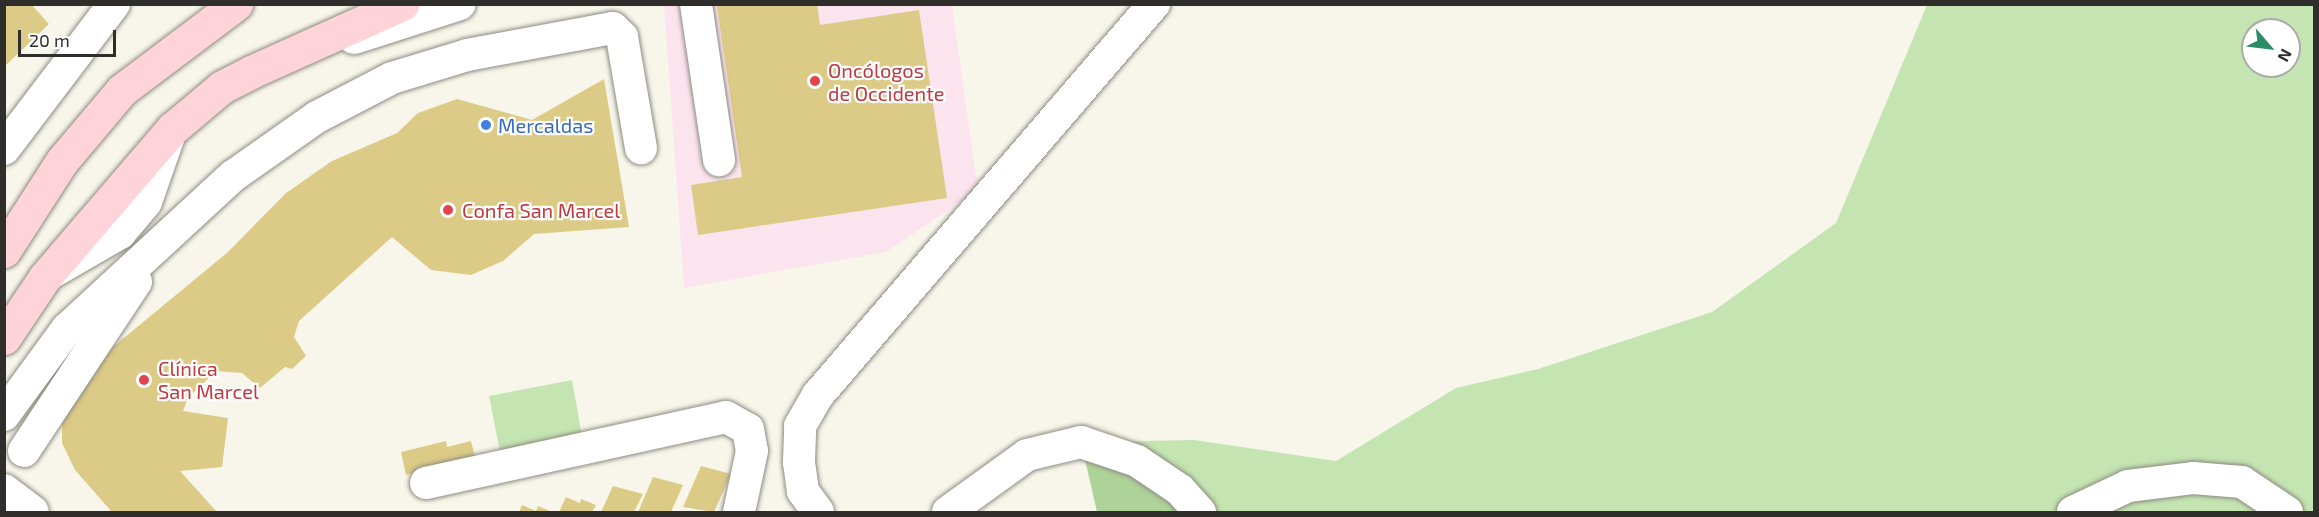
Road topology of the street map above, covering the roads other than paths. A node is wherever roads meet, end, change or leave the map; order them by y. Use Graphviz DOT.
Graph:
graph roads {
  1 [pos="236,4"];
  2 [pos="402,4"];
  3 [pos="696,4"];
  4 [pos="1154,4"];
  5 [pos="109,6"];
  6 [pos="457,6"];
  7 [pos="468,55"];
  8 [pos="278,59"];
  9 [pos="641,148"];
  10 [pos="4,149"];
  11 [pos="719,160"];
  12 [pos="161,244"];
  13 [pos="4,251"];
  14 [pos="4,338"];
  15 [pos="4,415"];
  16 [pos="24,451"];
  17 [pos="426,483"];
  18 [pos="4,490"];
  19 [pos="33,513"];
  20 [pos="739,513"];
  21 [pos="818,513"];
  22 [pos="948,513"];
  23 [pos="1200,513"];
  24 [pos="2073,513"];
  25 [pos="2287,513"];
  1 -- 13 [label="main road"];
  2 -- 8 [label="main road"];
  3 -- 11 [label="street"];
  4 -- 21 [label="street"];
  5 -- 10 [label="street"];
  6 -- 7 [label="street"];
  6 -- 8 [label="street"];
  7 -- 9 [label="street"];
  7 -- 12 [label="street"];
  8 -- 14 [label="main road"];
  12 -- 15 [label="street"];
  12 -- 16 [label="street"];
  17 -- 20 [label="street"];
  18 -- 19 [label="street"];
  22 -- 23 [label="street"];
  24 -- 25 [label="street"];
}
